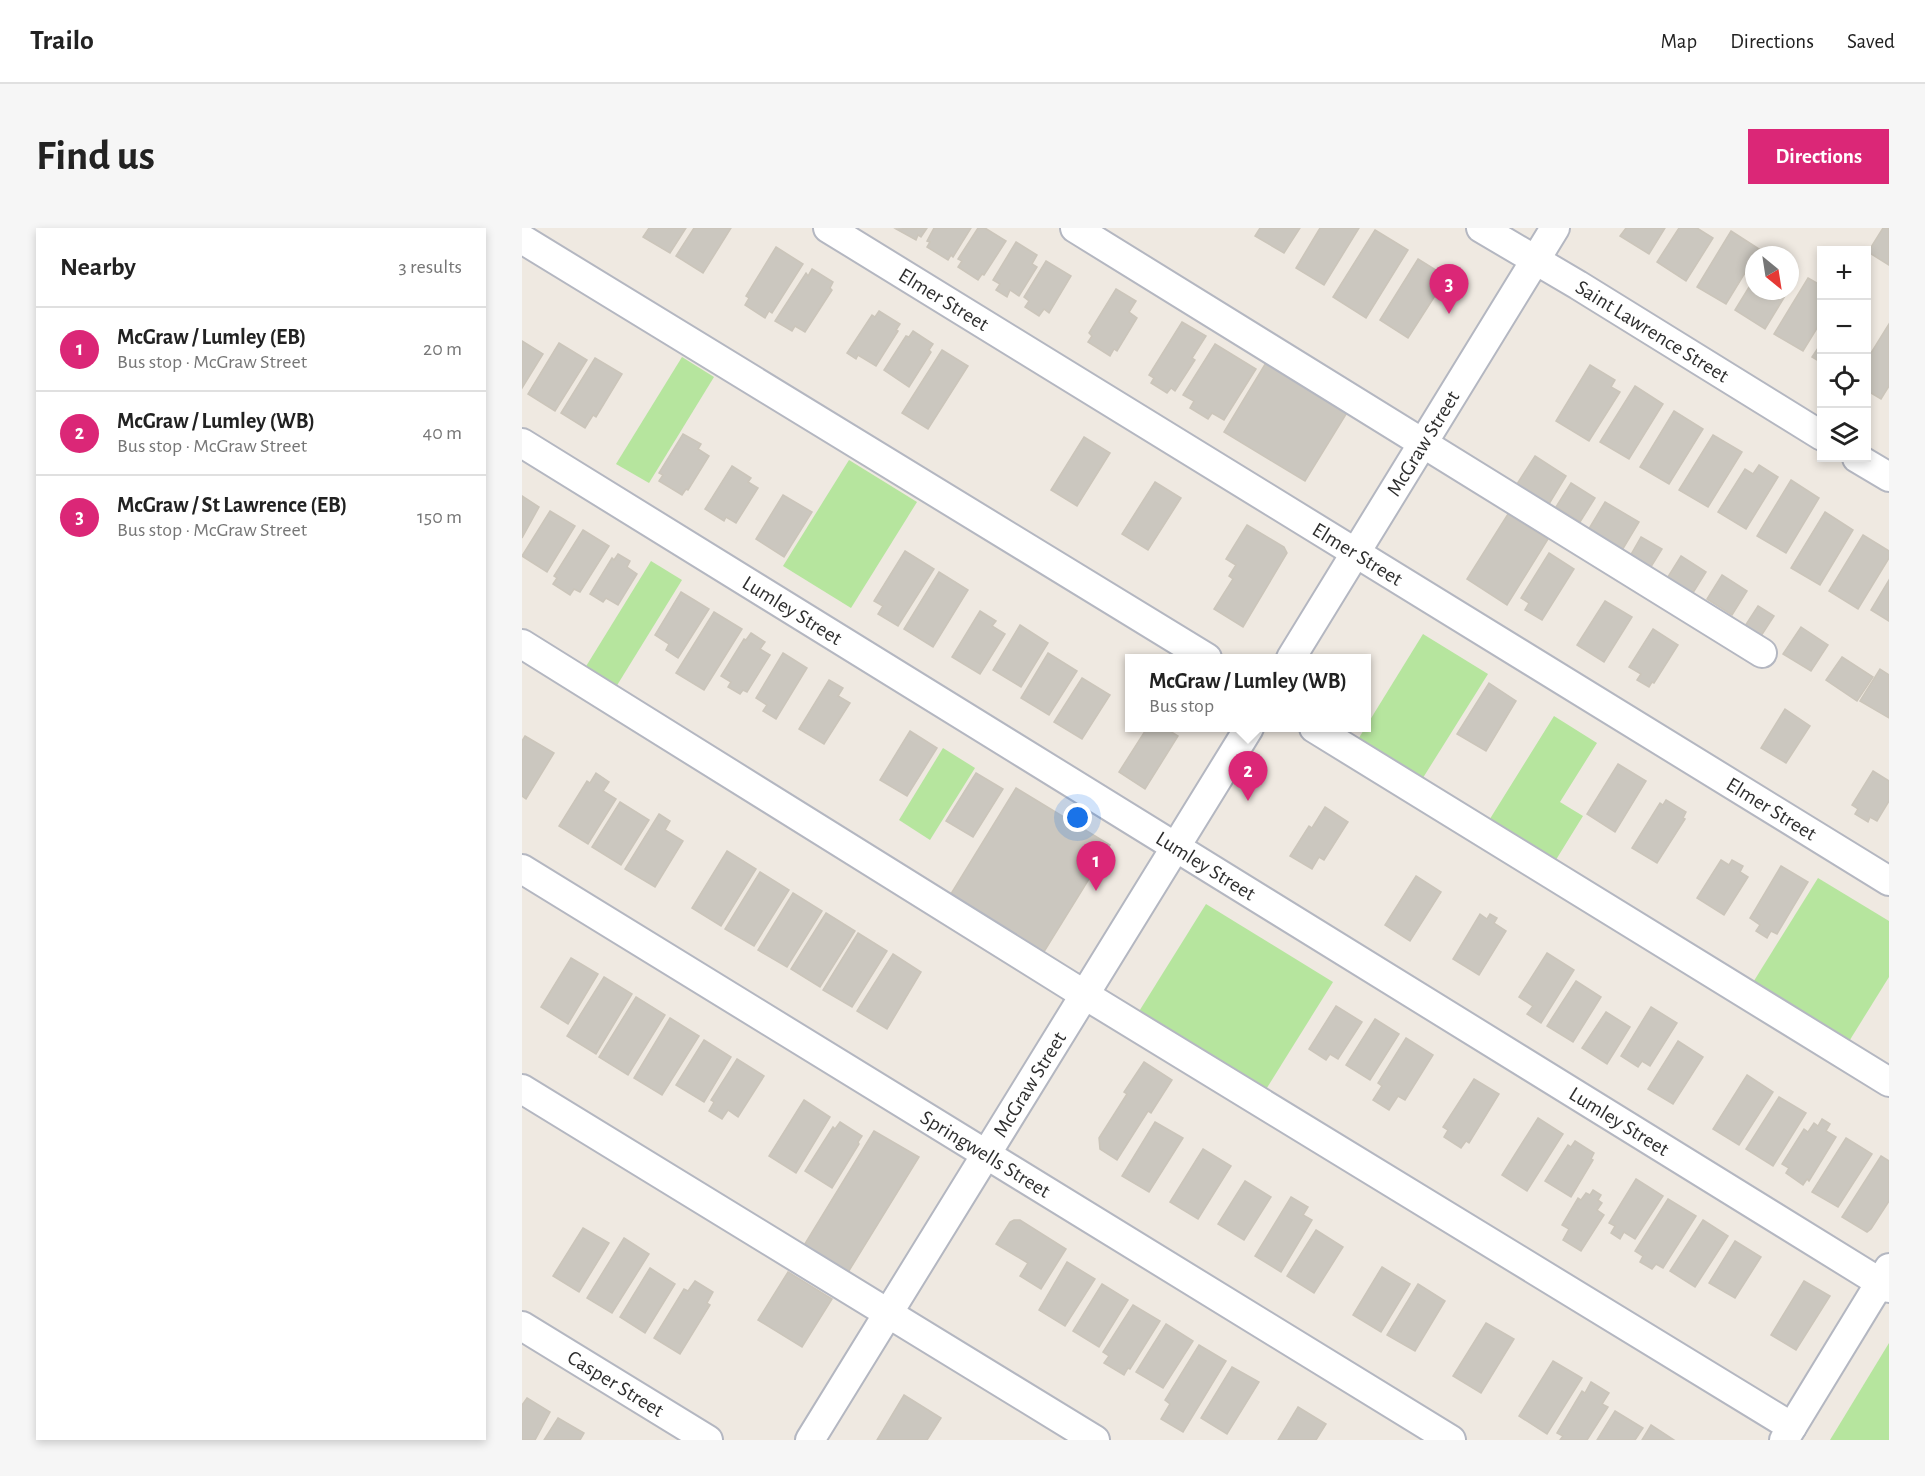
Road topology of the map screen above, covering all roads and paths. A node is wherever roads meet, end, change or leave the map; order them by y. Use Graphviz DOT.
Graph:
graph roads {
  1 [pos="828,228"];
  2 [pos="1075,228"];
  3 [pos="1481,228"];
  4 [pos="1556,228"];
  5 [pos="522,239"];
  6 [pos="1536,260"];
  7 [pos="1817,434"];
  8 [pos="522,443"];
  9 [pos="1423,444"];
  10 [pos="1864,462"];
  11 [pos="1889,477"];
  12 [pos="1356,552"];
  13 [pos="522,644"];
  14 [pos="1762,653"];
  15 [pos="1200,654"];
  16 [pos="1293,654"];
  17 [pos="1247,732"];
  18 [pos="1320,732"];
  19 [pos="1175,847"];
  20 [pos="522,869"];
  21 [pos="1889,881"];
  22 [pos="1085,995"];
  23 [pos="1889,1082"];
  24 [pos="522,1089"];
  25 [pos="986,1155"];
  26 [pos="1886,1280"];
  27 [pos="889,1313"];
  28 [pos="522,1326"];
  29 [pos="1788,1433"];
  30 [pos="708,1440"];
  31 [pos="810,1440"];
  32 [pos="1095,1440"];
  33 [pos="1451,1440"];
  1 -- 12 [label="street, Elmer Street"];
  2 -- 9 [label="street"];
  3 -- 6 [label="street, Saint Lawrence Street"];
  4 -- 6 [label="street, McGraw Street"];
  5 -- 15 [label="street"];
  6 -- 7 [label="street, Saint Lawrence Street"];
  6 -- 9 [label="street, McGraw Street"];
  8 -- 19 [label="street, Lumley Street"];
  9 -- 12 [label="street, McGraw Street"];
  9 -- 14 [label="street"];
  10 -- 11 [label="street"];
  12 -- 16 [label="street, McGraw Street"];
  12 -- 21 [label="street, Elmer Street"];
  13 -- 22 [label="street"];
  17 -- 19 [label="street, McGraw Street"];
  18 -- 23 [label="street"];
  19 -- 22 [label="street, McGraw Street"];
  19 -- 26 [label="street, Lumley Street"];
  20 -- 25 [label="street, Springwells Street"];
  22 -- 25 [label="street, McGraw Street"];
  22 -- 29 [label="street"];
  24 -- 27 [label="street"];
  25 -- 27 [label="street, McGraw Street"];
  25 -- 33 [label="street, Springwells Street"];
  26 -- 29 [label="street"];
  27 -- 31 [label="street, McGraw Street"];
  27 -- 32 [label="street"];
  28 -- 30 [label="street, Casper Street"];
}
